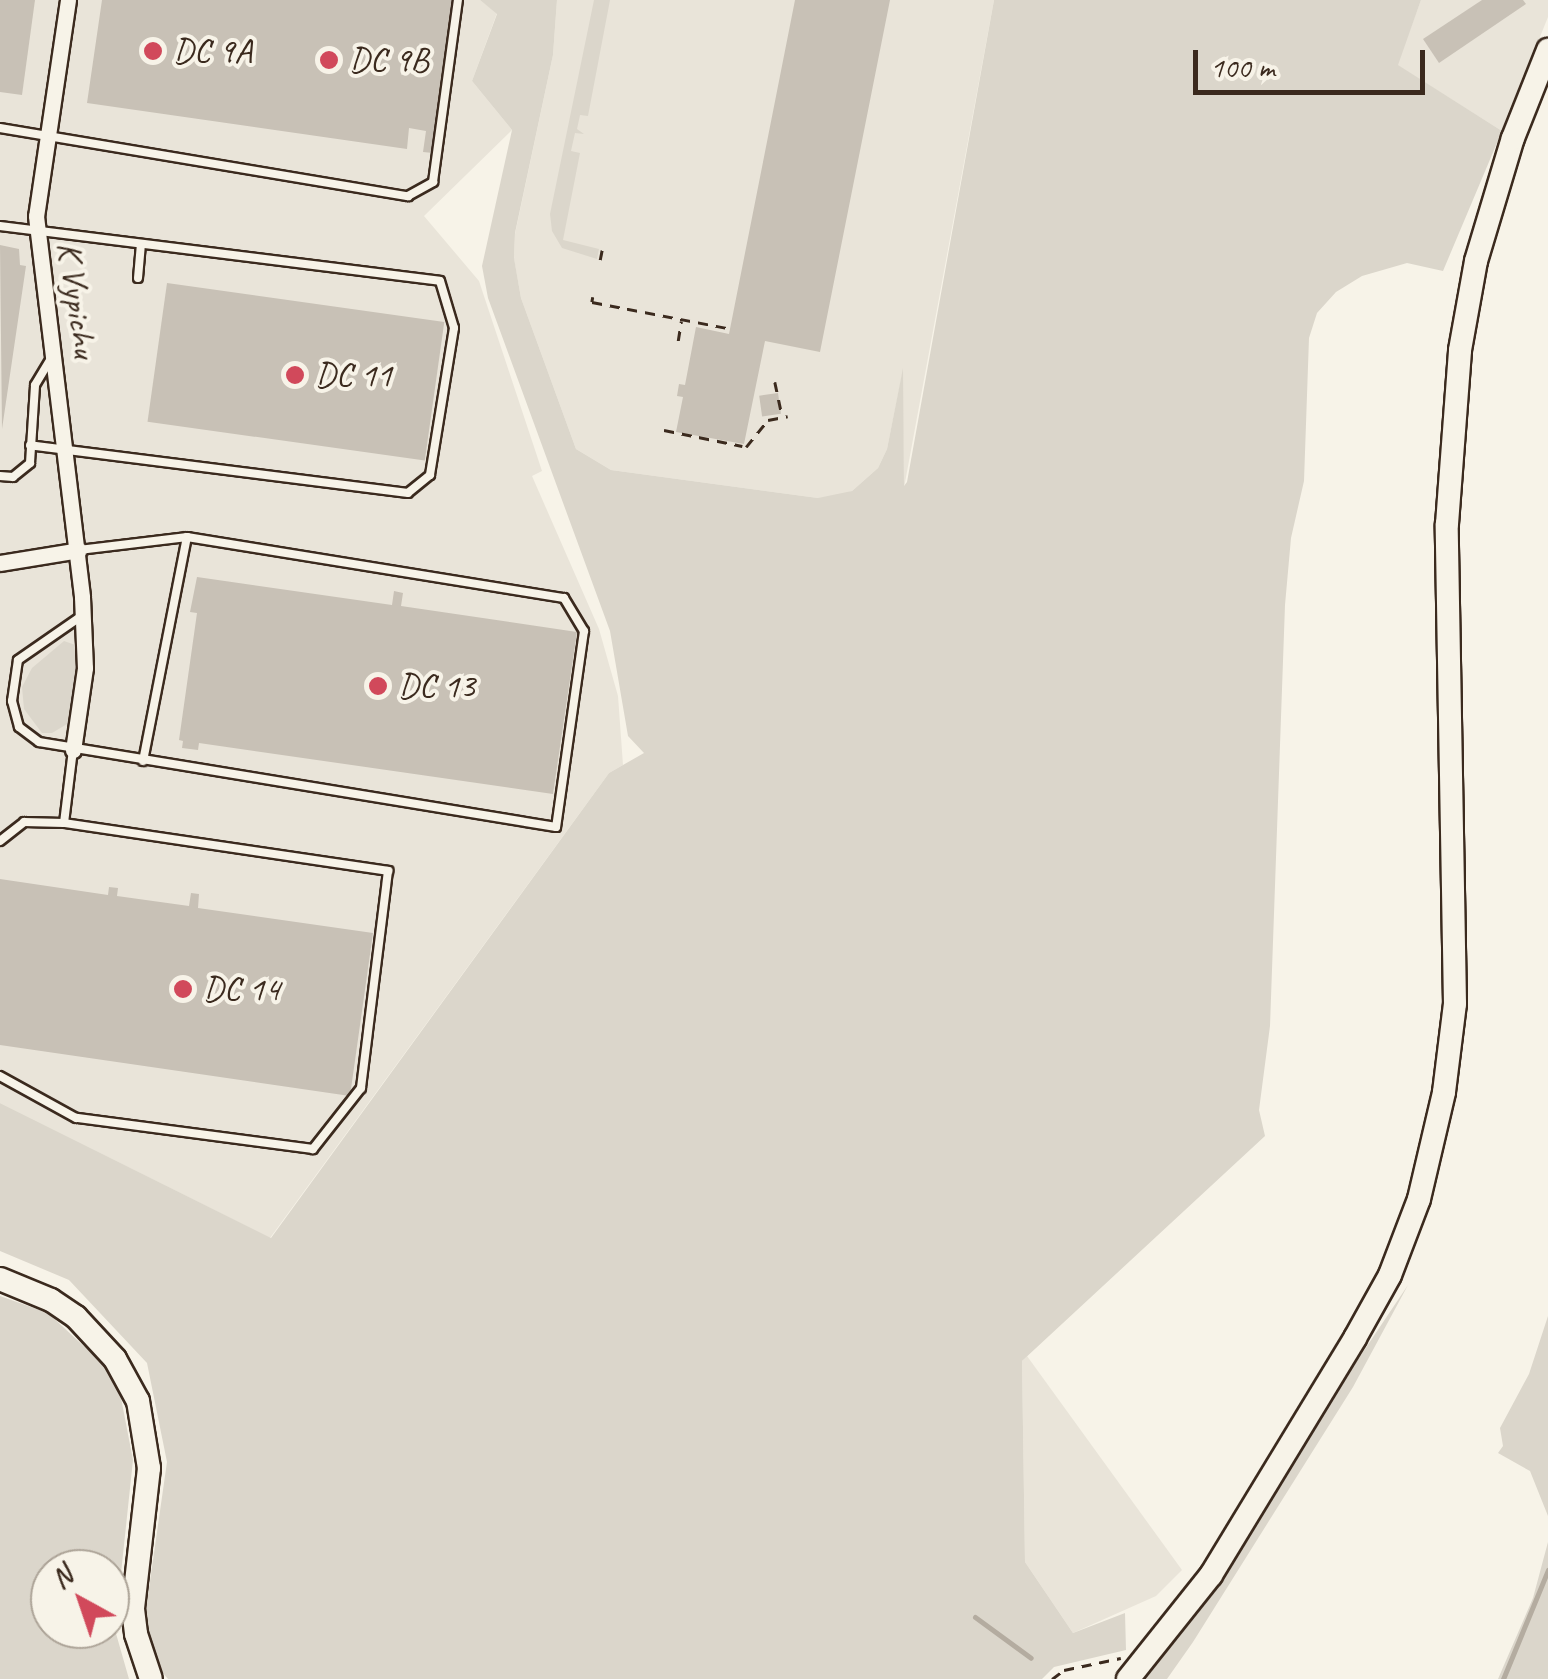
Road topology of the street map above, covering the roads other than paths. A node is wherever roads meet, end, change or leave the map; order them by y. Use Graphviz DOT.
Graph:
graph roads {
  1 [pos="68,0"];
  2 [pos="458,0"];
  3 [pos="1548,50"];
  4 [pos="0,128"];
  5 [pos="46,135"];
  6 [pos="0,226"];
  7 [pos="36,231"];
  8 [pos="142,244"];
  9 [pos="138,278"];
  10 [pos="54,353"];
  11 [pos="30,445"];
  12 [pos="66,447"];
  13 [pos="0,476"];
  14 [pos="187,536"];
  15 [pos="79,550"];
  16 [pos="0,563"];
  17 [pos="83,615"];
  18 [pos="73,750"];
  19 [pos="143,761"];
  20 [pos="64,823"];
  21 [pos="0,841"];
  22 [pos="0,1076"];
  23 [pos="0,1279"];
  24 [pos="151,1679"];
  25 [pos="1128,1679"];
  1 -- 5 [label="street, K Vypichu"];
  2 -- 5 [label="lane"];
  3 -- 25 [label="street"];
  4 -- 5 [label="lane"];
  5 -- 7 [label="street, K Vypichu"];
  6 -- 7 [label="lane"];
  7 -- 8 [label="lane"];
  7 -- 10 [label="street, K Vypichu"];
  8 -- 9 [label="lane"];
  8 -- 12 [label="lane"];
  10 -- 11 [label="lane"];
  10 -- 12 [label="street, K Vypichu"];
  11 -- 12 [label="lane"];
  11 -- 13 [label="lane"];
  12 -- 15 [label="street, K Vypichu"];
  14 -- 15 [label="lane"];
  14 -- 19 [label="lane"];
  14 -- 19 [label="lane"];
  15 -- 16 [label="street"];
  15 -- 17 [label="street, K Vypichu"];
  17 -- 18 [label="street, K Vypichu"];
  17 -- 18 [label="lane"];
  18 -- 19 [label="lane"];
  18 -- 20 [label="lane"];
  20 -- 21 [label="lane"];
  20 -- 22 [label="lane"];
  23 -- 24 [label="street"];
}
